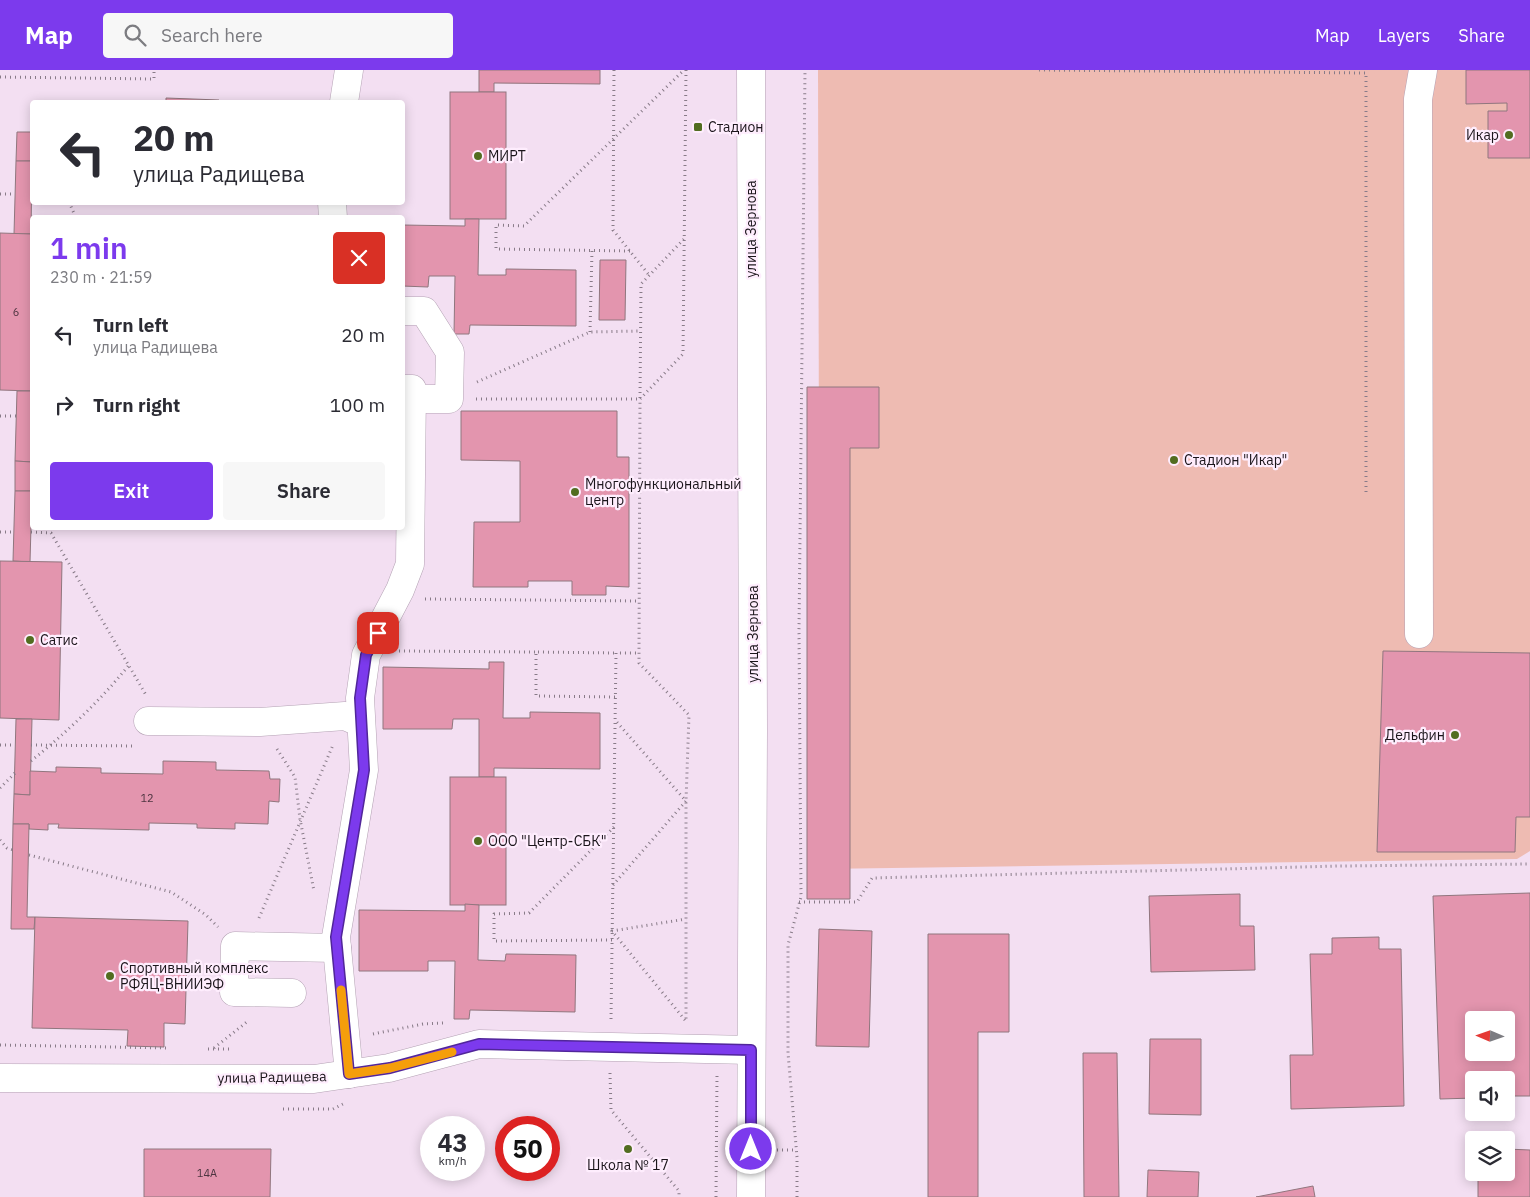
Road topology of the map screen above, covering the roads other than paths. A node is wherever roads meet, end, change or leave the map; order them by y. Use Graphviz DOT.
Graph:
graph roads {
  1 [pos="349,70"];
  2 [pos="751,70"];
  3 [pos="1423,70"];
  4 [pos="344,100"];
  5 [pos="405,310"];
  6 [pos="407,394"];
  7 [pos="1419,634"];
  8 [pos="353,719"];
  9 [pos="148,721"];
  10 [pos="337,948"];
  11 [pos="292,993"];
  12 [pos="751,1050"];
  13 [pos="349,1074"];
  14 [pos="0,1078"];
  15 [pos="750,1197"];
  1 -- 4 [label="main road"];
  2 -- 12 [label="main road, улица Зернова"];
  3 -- 7 [label="main road"];
  5 -- 6 [label="main road"];
  6 -- 8 [label="main road"];
  8 -- 9 [label="main road"];
  8 -- 10 [label="main road"];
  10 -- 11 [label="main road"];
  10 -- 13 [label="main road"];
  12 -- 13 [label="main road, улица Радищева"];
  12 -- 15 [label="main road, улица Зернова"];
  13 -- 14 [label="main road, улица Радищева"];
}
